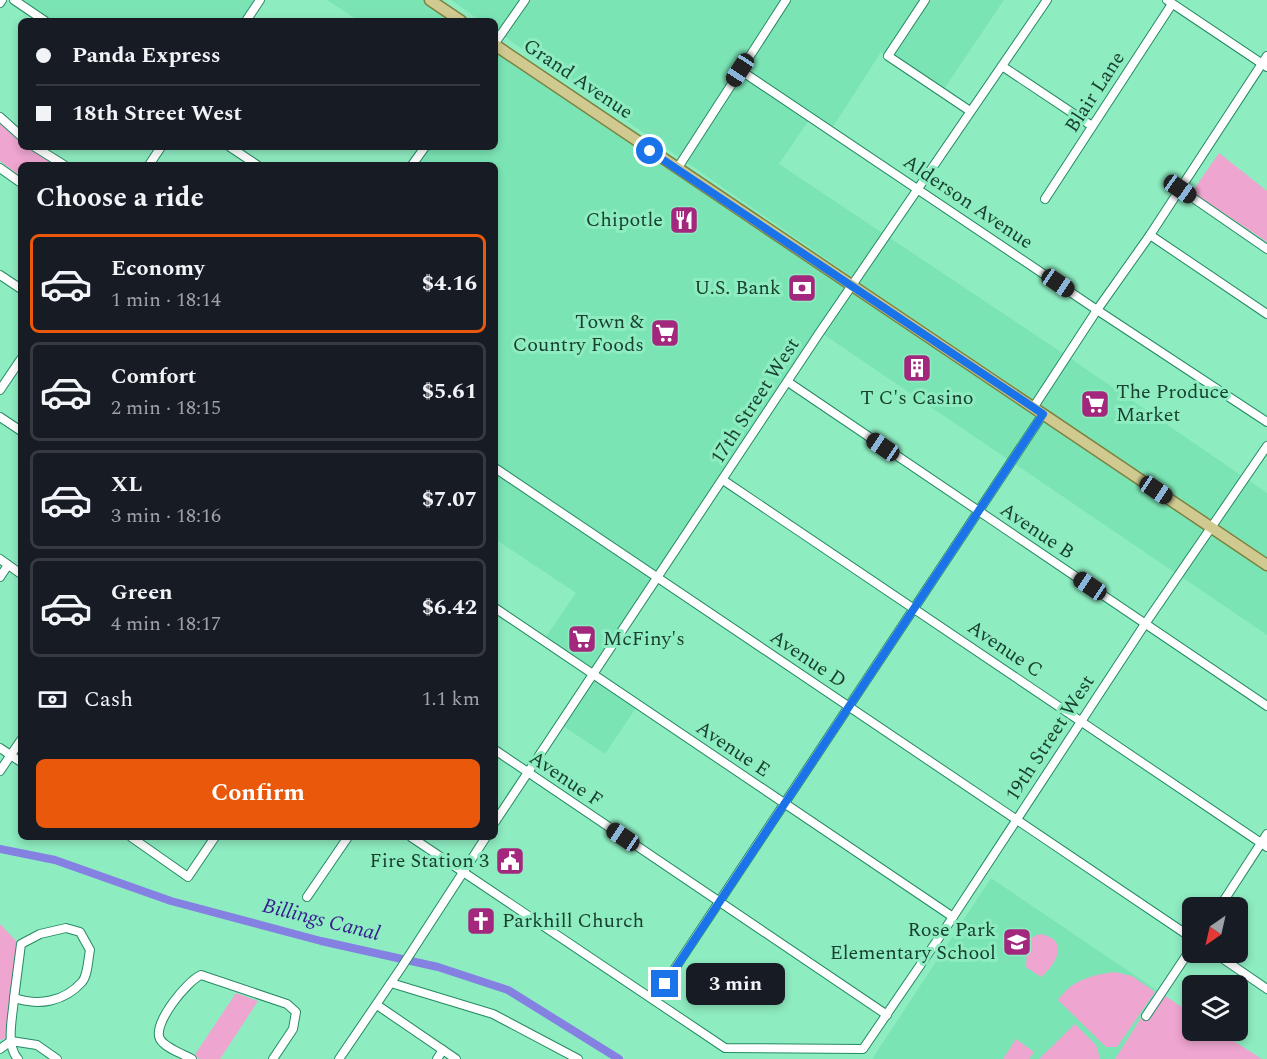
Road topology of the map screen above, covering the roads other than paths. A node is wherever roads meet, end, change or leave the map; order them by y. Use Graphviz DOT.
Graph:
graph roads {
  1 [pos="14,0"];
  2 [pos="260,0"];
  3 [pos="430,0"];
  4 [pos="525,0"];
  5 [pos="786,0"];
  6 [pos="925,0"];
  7 [pos="1047,0"];
  8 [pos="1169,2"];
  9 [pos="41,18"];
  10 [pos="249,18"];
  11 [pos="457,18"];
  12 [pos="498,40"];
  13 [pos="498,46"];
  14 [pos="1265,62"];
  15 [pos="1002,66"];
  16 [pos="740,70"];
  17 [pos="970,111"];
  18 [pos="0,117"];
  19 [pos="1092,126"];
  20 [pos="18,133"];
  21 [pos="40,150"];
  22 [pos="234,150"];
  23 [pos="59,162"];
  24 [pos="252,162"];
  25 [pos="0,168"];
  26 [pos="677,169"];
  27 [pos="18,181"];
  28 [pos="920,189"];
  29 [pos="1180,189"];
  30 [pos="1045,199"];
  31 [pos="1150,235"];
  32 [pos="1267,249"];
  33 [pos="0,275"];
  34 [pos="853,286"];
  35 [pos="18,287"];
  36 [pos="1097,310"];
  37 [pos="1267,314"];
  38 [pos="18,363"];
  39 [pos="788,382"];
  40 [pos="0,390"];
  41 [pos="1038,411"];
  42 [pos="0,417"];
  43 [pos="1267,422"];
  44 [pos="18,429"];
  45 [pos="1267,446"];
  46 [pos="498,470"];
  47 [pos="723,480"];
  48 [pos="978,511"];
  49 [pos="1211,528"];
  50 [pos="0,559"];
  51 [pos="8,565"];
  52 [pos="1267,565"];
  53 [pos="18,572"];
  54 [pos="0,577"];
  55 [pos="657,578"];
  56 [pos="914,609"];
  57 [pos="498,610"];
  58 [pos="1145,624"];
  59 [pos="593,675"];
  60 [pos="849,706"];
  61 [pos="1267,706"];
  62 [pos="1082,720"];
  63 [pos="18,744"];
  64 [pos="0,748"];
  65 [pos="498,752"];
  66 [pos="11,755"];
  67 [pos="18,760"];
  68 [pos="0,771"];
  69 [pos="527,772"];
  70 [pos="784,804"];
  71 [pos="498,817"];
  72 [pos="1017,819"];
  73 [pos="1267,834"];
  74 [pos="135,840"];
  75 [pos="213,840"];
  76 [pos="346,840"];
  77 [pos="415,840"];
  78 [pos="484,840"];
  79 [pos="1264,845"];
  80 [pos="463,874"];
  81 [pos="307,897"];
  82 [pos="1227,897"];
  83 [pos="719,902"];
  84 [pos="953,917"];
  85 [pos="1182,932"];
  86 [pos="1182,962"];
  87 [pos="1229,963"];
  88 [pos="391,983"];
  89 [pos="1267,989"];
  90 [pos="14,998"];
  91 [pos="654,1000"];
  92 [pos="377,1005"];
  93 [pos="887,1015"];
  94 [pos="1146,1016"];
  95 [pos="11,1041"];
  96 [pos="0,1049"];
  97 [pos="443,1050"];
  98 [pos="18,1059"];
  99 [pos="57,1059"];
  100 [pos="192,1059"];
  101 [pos="273,1059"];
  102 [pos="339,1059"];
  103 [pos="437,1059"];
  104 [pos="456,1059"];
  105 [pos="578,1059"];
  1 -- 9 [label="street"];
  2 -- 10 [label="street"];
  3 -- 11 [label="main road"];
  4 -- 12 [label="street"];
  5 -- 16 [label="street"];
  6 -- 17 [label="street"];
  7 -- 15 [label="street, 17th Street West"];
  8 -- 14 [label="street"];
  8 -- 19 [label="street, Blair Lane"];
  13 -- 26 [label="main road, Grand Avenue"];
  14 -- 29 [label="street"];
  15 -- 17 [label="street, 17th Street West"];
  15 -- 19 [label="street"];
  16 -- 26 [label="street"];
  16 -- 28 [label="street, Alderson Avenue"];
  17 -- 28 [label="street, 17th Street West"];
  18 -- 20 [label="street"];
  19 -- 30 [label="street, Blair Lane"];
  21 -- 23 [label="street"];
  22 -- 24 [label="street"];
  25 -- 27 [label="street"];
  26 -- 34 [label="main road, Grand Avenue"];
  28 -- 34 [label="street, 17th Street West"];
  28 -- 36 [label="street, Alderson Avenue"];
  29 -- 31 [label="street"];
  29 -- 32 [label="street"];
  31 -- 36 [label="street"];
  31 -- 37 [label="street"];
  33 -- 35 [label="street"];
  34 -- 39 [label="street, 17th Street West"];
  34 -- 41 [label="main road, Grand Avenue"];
  36 -- 41 [label="street"];
  36 -- 43 [label="street, Alderson Avenue"];
  38 -- 40 [label="street"];
  39 -- 47 [label="street, 17th Street West"];
  39 -- 48 [label="street, Avenue B"];
  41 -- 48 [label="street"];
  41 -- 49 [label="main road, Grand Avenue"];
  42 -- 44 [label="street"];
  45 -- 49 [label="street, 19th Street West"];
  46 -- 55 [label="street, Avenue D"];
  47 -- 55 [label="street, 17th Street West"];
  47 -- 56 [label="street, Avenue C"];
  48 -- 56 [label="street"];
  48 -- 58 [label="street, Avenue B"];
  49 -- 52 [label="main road, Grand Avenue"];
  49 -- 58 [label="street, 19th Street West"];
  50 -- 51 [label="street"];
  51 -- 53 [label="street"];
  51 -- 54 [label="street"];
  55 -- 59 [label="street, 17th Street West"];
  55 -- 60 [label="street, Avenue D"];
  56 -- 60 [label="street"];
  56 -- 62 [label="street, Avenue C"];
  57 -- 59 [label="street, Avenue E"];
  58 -- 61 [label="street, Avenue B"];
  58 -- 62 [label="street, 19th Street West"];
  59 -- 69 [label="street, 17th Street West"];
  59 -- 70 [label="street, Avenue E"];
  60 -- 70 [label="street"];
  60 -- 72 [label="street, Avenue D"];
  62 -- 72 [label="street, 19th Street West"];
  62 -- 79 [label="street, Avenue C"];
  63 -- 66 [label="street"];
  64 -- 66 [label="street"];
  65 -- 69 [label="street, Avenue F"];
  66 -- 67 [label="street"];
  66 -- 68 [label="street"];
  69 -- 71 [label="street, 17th Street West"];
  69 -- 83 [label="street, Avenue F"];
  70 -- 83 [label="street"];
  70 -- 84 [label="street, Avenue E"];
  72 -- 84 [label="street, 19th Street West"];
  72 -- 85 [label="street, Avenue D"];
  73 -- 79 [label="street"];
  74 -- 75 [label="street"];
  76 -- 81 [label="street"];
  77 -- 80 [label="street"];
  78 -- 80 [label="street"];
  79 -- 82 [label="street"];
  80 -- 88 [label="street"];
  80 -- 91 [label="street"];
  83 -- 91 [label="street"];
  83 -- 93 [label="street, Avenue F"];
  84 -- 93 [label="street, 19th Street West"];
  86 -- 94 [label="street"];
  87 -- 89 [label="street"];
  88 -- 92 [label="street"];
  88 -- 105 [label="street"];
  90 -- 90 [label="street"];
  90 -- 95 [label="street"];
  91 -- 93 [label="street, 19th Street West"];
  92 -- 97 [label="street"];
  92 -- 102 [label="street"];
  95 -- 96 [label="street"];
  95 -- 98 [label="street"];
  95 -- 99 [label="street"];
  97 -- 103 [label="street"];
  97 -- 104 [label="street"];
  100 -- 101 [label="street"];
}
